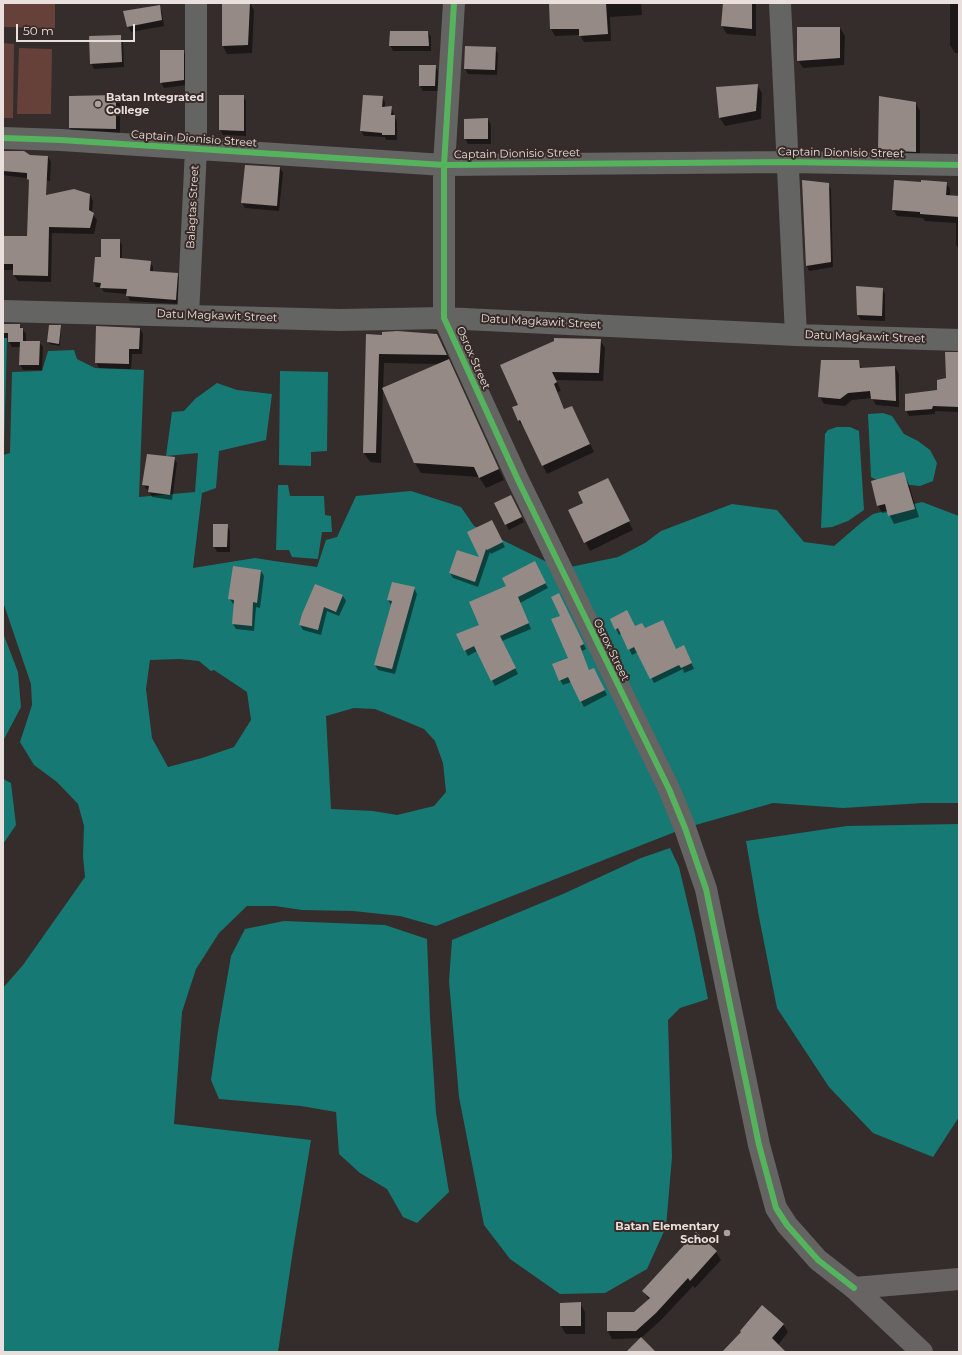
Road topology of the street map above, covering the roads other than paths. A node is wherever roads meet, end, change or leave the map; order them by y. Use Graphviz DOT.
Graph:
graph roads {
  1 [pos="196,3"];
  2 [pos="454,3"];
  3 [pos="780,3"];
  4 [pos="3,138"];
  5 [pos="196,149"];
  6 [pos="788,162"];
  7 [pos="444,165"];
  8 [pos="959,165"];
  9 [pos="3,311"];
  10 [pos="188,316"];
  11 [pos="444,318"];
  12 [pos="796,335"];
  13 [pos="959,340"];
  14 [pos="959,1280"];
  15 [pos="854,1288"];
  16 [pos="922,1352"];
  1 -- 5 [label="street, Balagtas Street"];
  2 -- 7 [label="street, Osrox Street"];
  3 -- 6 [label="street"];
  4 -- 5 [label="street, Captain Dionisio Street"];
  5 -- 7 [label="street, Captain Dionisio Street"];
  5 -- 10 [label="street, Balagtas Street"];
  6 -- 7 [label="street, Captain Dionisio Street"];
  6 -- 8 [label="street, Captain Dionisio Street"];
  6 -- 12 [label="street"];
  7 -- 11 [label="street, Osrox Street"];
  9 -- 10 [label="street, Datu Magkawit Street"];
  10 -- 11 [label="street, Datu Magkawit Street"];
  11 -- 12 [label="street, Datu Magkawit Street"];
  11 -- 15 [label="street, Osrox Street"];
  12 -- 13 [label="street, Datu Magkawit Street"];
  14 -- 15 [label="main road"];
  15 -- 16 [label="main road"];
}
